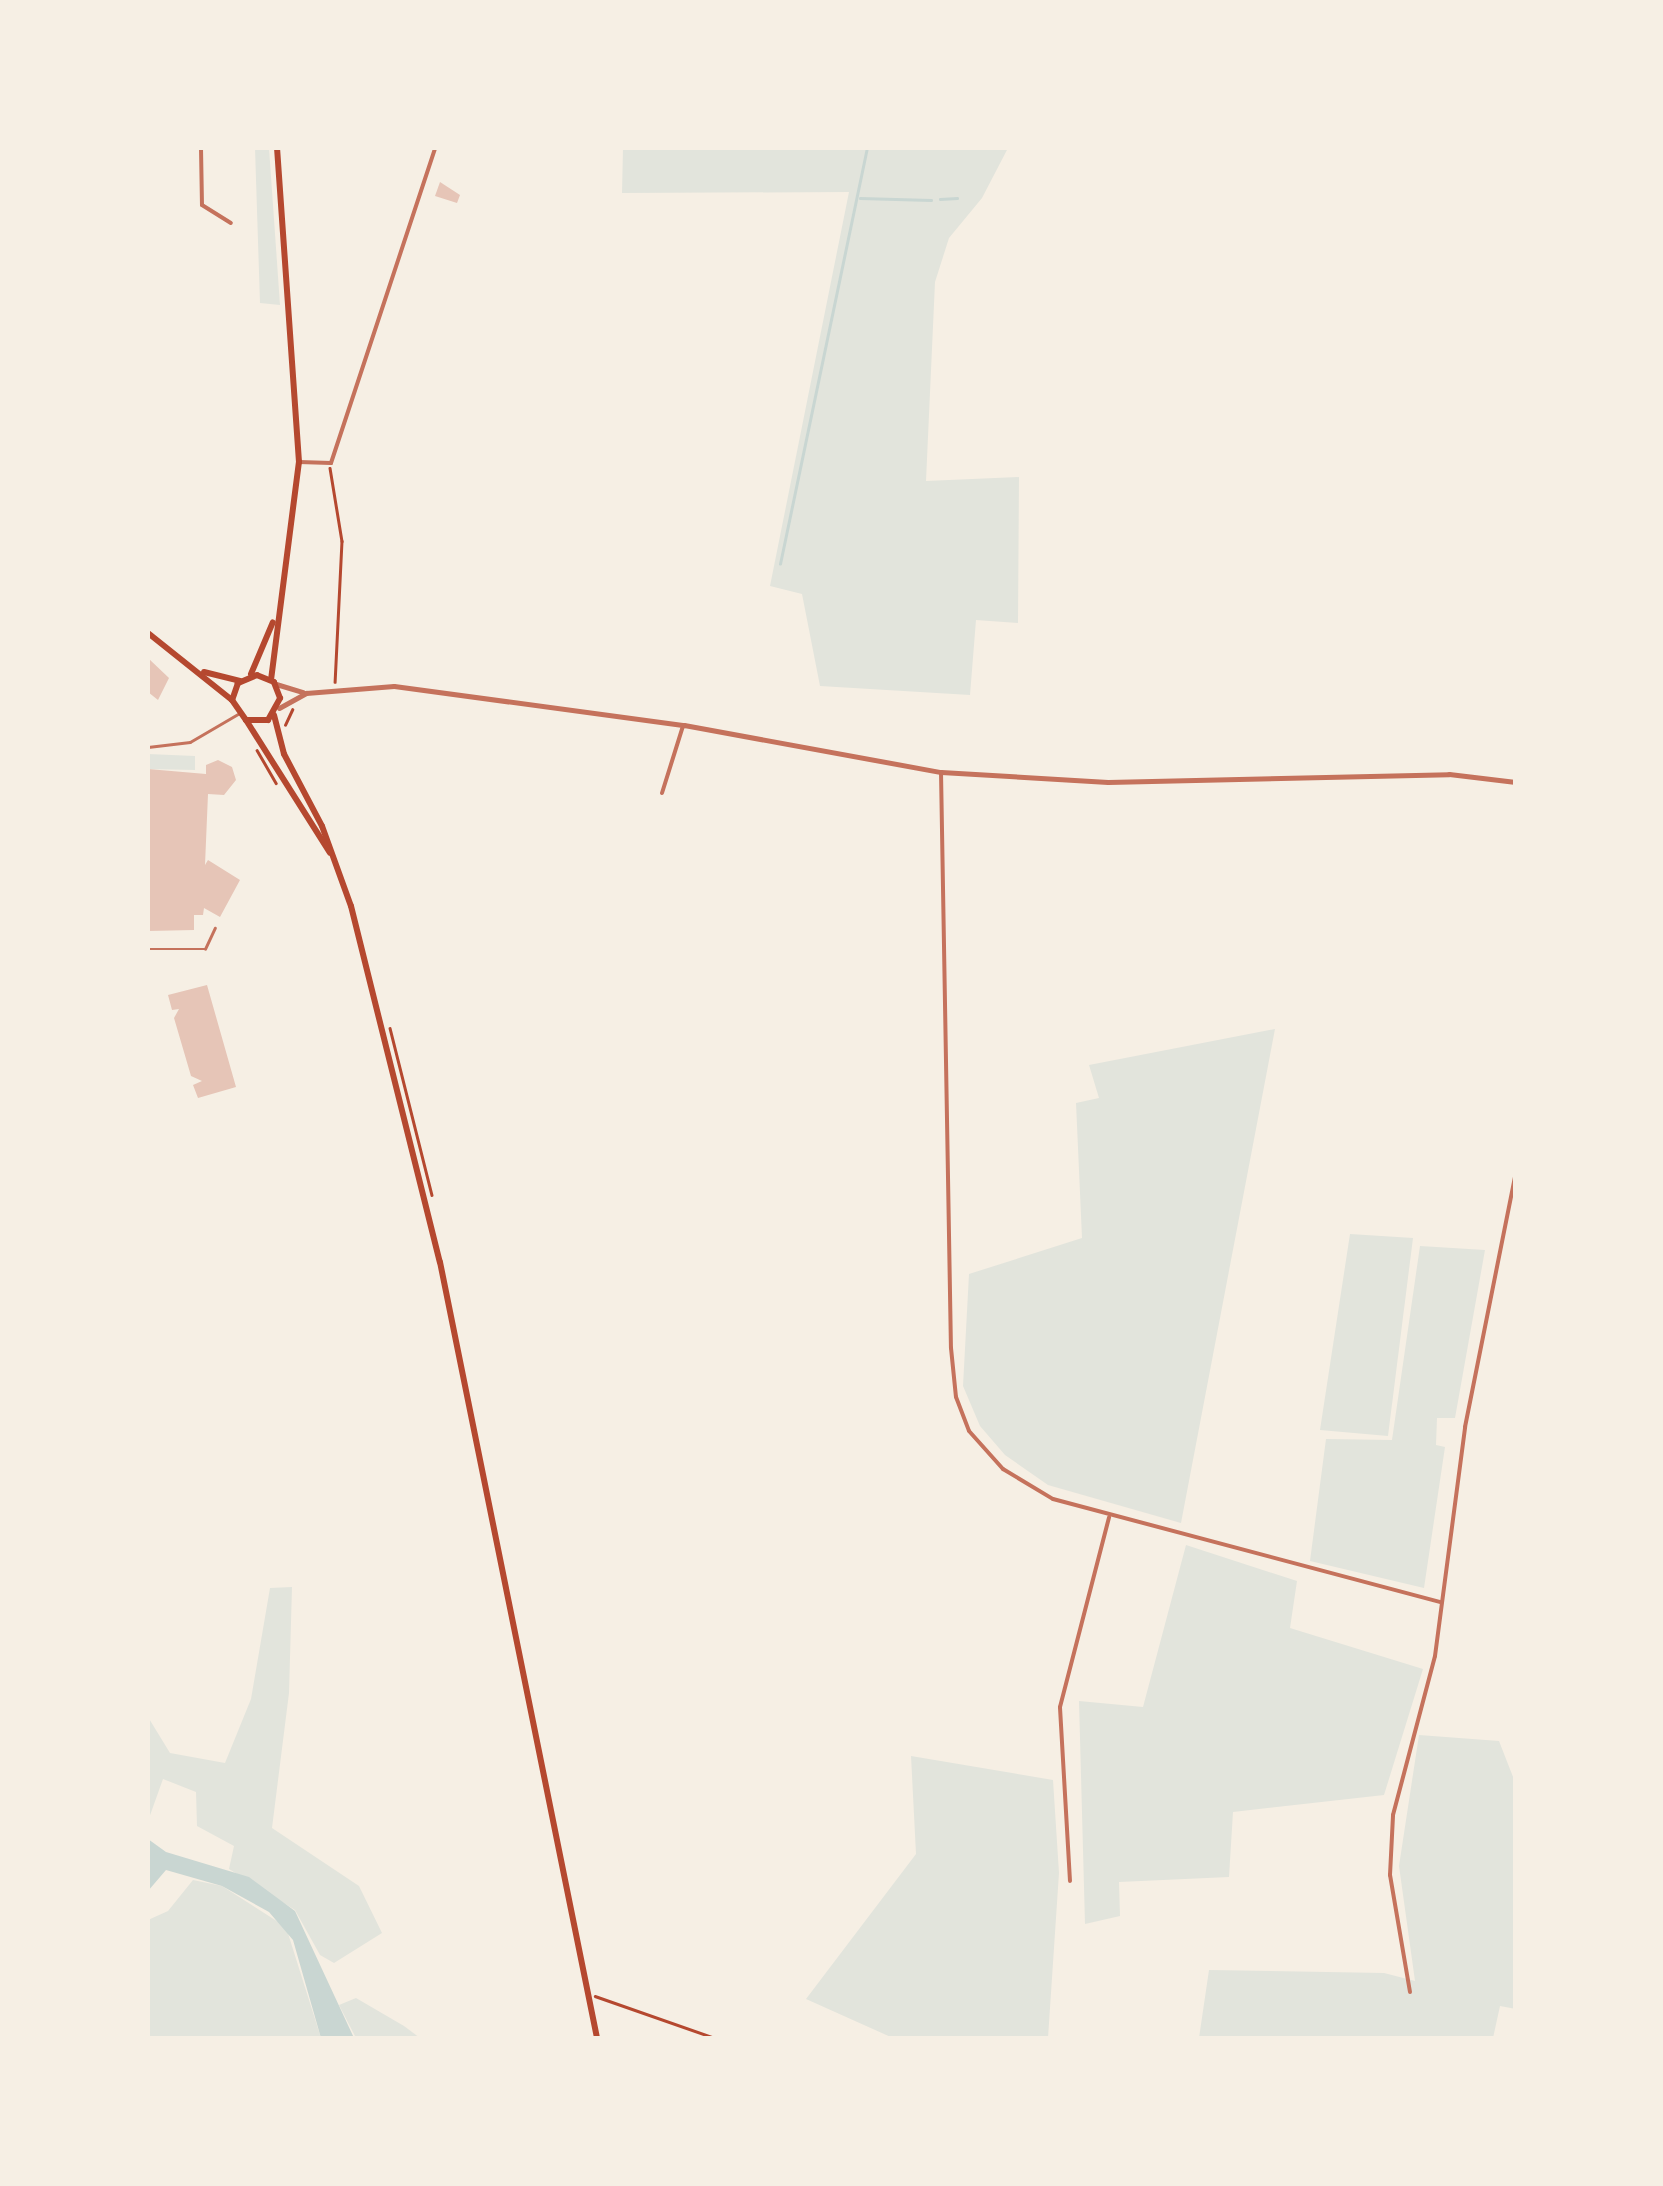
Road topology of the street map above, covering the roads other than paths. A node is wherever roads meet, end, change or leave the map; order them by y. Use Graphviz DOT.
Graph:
graph roads {
  1 [pos="201,148"];
  2 [pos="278,148"];
  3 [pos="435,148"];
  4 [pos="231,223"];
  5 [pos="299,462"];
  6 [pos="274,620"];
  7 [pos="148,633"];
  8 [pos="196,668"];
  9 [pos="249,676"];
  10 [pos="241,681"];
  11 [pos="274,682"];
  12 [pos="306,693"];
  13 [pos="232,700"];
  14 [pos="276,712"];
  15 [pos="238,714"];
  16 [pos="246,720"];
  17 [pos="684,725"];
  18 [pos="148,747"];
  19 [pos="941,772"];
  20 [pos="1516,782"];
  21 [pos="662,793"];
  22 [pos="342,876"];
  23 [pos="215,928"];
  24 [pos="148,949"];
  25 [pos="1516,1172"];
  26 [pos="1108,1517"];
  27 [pos="1441,1602"];
  28 [pos="1070,1880"];
  29 [pos="1410,1992"];
  30 [pos="598,2038"];
  1 -- 4 [label="street"];
  2 -- 5 [label="main road"];
  3 -- 5 [label="street"];
  5 -- 6 [label="main road"];
  6 -- 9 [label="main road"];
  6 -- 11 [label="main road"];
  7 -- 8 [label="main road"];
  8 -- 10 [label="main road"];
  8 -- 13 [label="main road"];
  9 -- 10 [label="main road"];
  9 -- 11 [label="main road"];
  10 -- 13 [label="main road"];
  11 -- 12 [label="street"];
  11 -- 14 [label="main road"];
  12 -- 14 [label="street"];
  12 -- 17 [label="street"];
  13 -- 15 [label="main road"];
  14 -- 16 [label="main road"];
  14 -- 22 [label="main road"];
  15 -- 16 [label="main road"];
  15 -- 18 [label="lane"];
  16 -- 22 [label="main road"];
  17 -- 19 [label="street"];
  17 -- 21 [label="street"];
  19 -- 20 [label="street"];
  19 -- 26 [label="street"];
  22 -- 30 [label="main road"];
  23 -- 24 [label="lane"];
  25 -- 27 [label="street"];
  26 -- 27 [label="street"];
  26 -- 28 [label="street"];
  27 -- 29 [label="street"];
}
